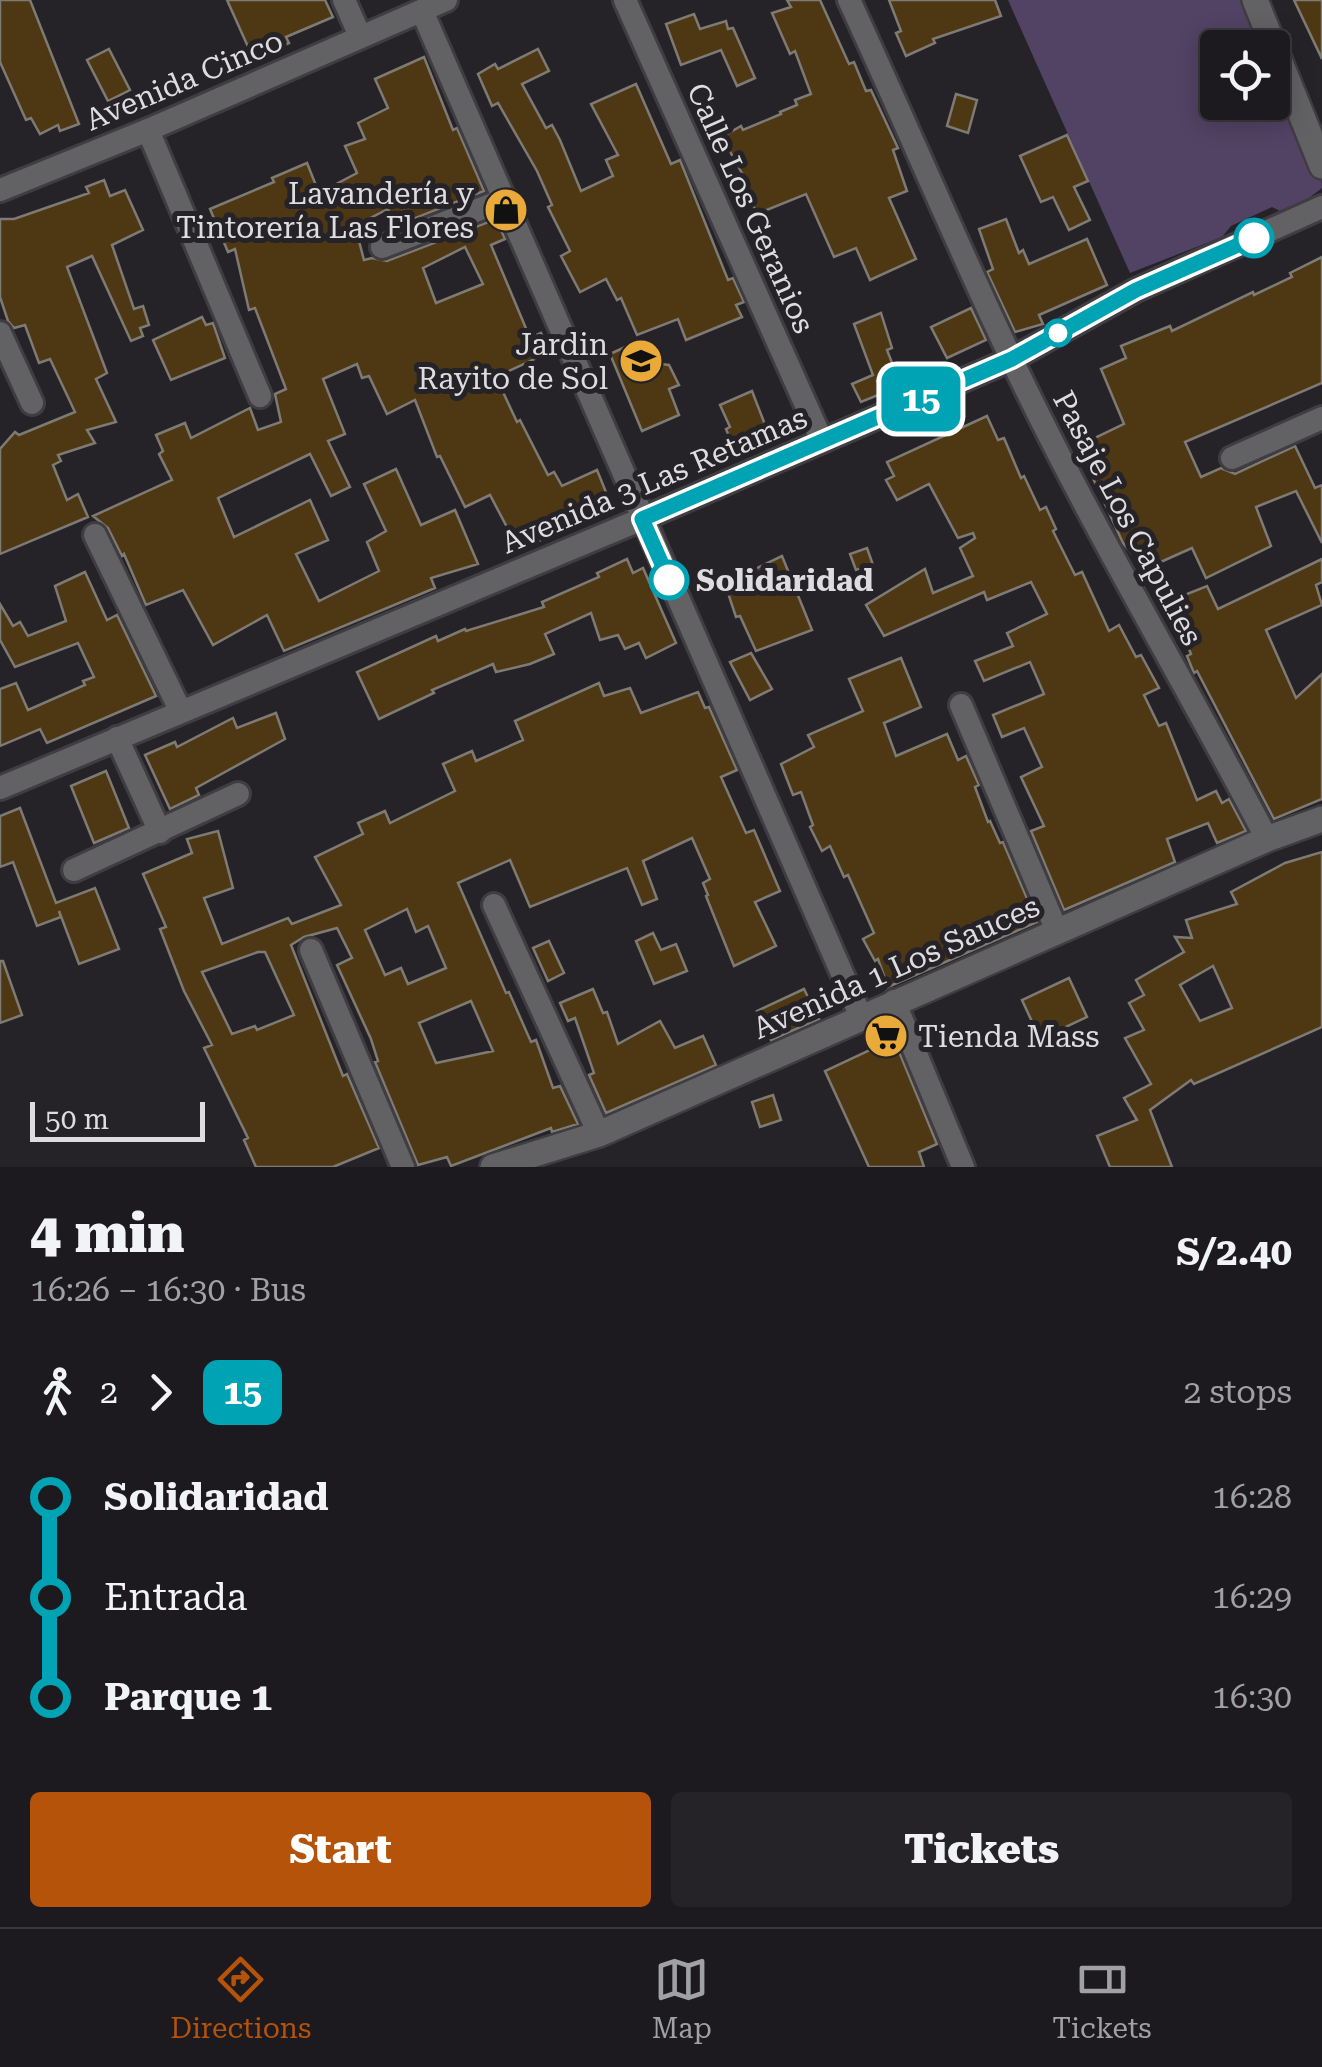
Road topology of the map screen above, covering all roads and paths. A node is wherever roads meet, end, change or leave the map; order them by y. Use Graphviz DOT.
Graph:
graph roads {
  1 [pos="344,0"];
  2 [pos="446,0"];
  3 [pos="626,0"];
  4 [pos="849,0"];
  5 [pos="1255,0"];
  6 [pos="422,11"];
  7 [pos="360,36"];
  8 [pos="148,130"];
  9 [pos="1322,166"];
  10 [pos="0,190"];
  11 [pos="506,199"];
  12 [pos="1322,207"];
  13 [pos="382,248"];
  14 [pos="0,334"];
  15 [pos="1012,359"];
  16 [pos="260,396"];
  17 [pos="32,403"];
  18 [pos="1322,418"];
  19 [pos="822,441"];
  20 [pos="1232,458"];
  21 [pos="642,519"];
  22 [pos="95,535"];
  23 [pos="960,705"];
  24 [pos="180,710"];
  25 [pos="117,738"];
  26 [pos="0,788"];
  27 [pos="238,794"];
  28 [pos="1322,819"];
  29 [pos="160,832"];
  30 [pos="1267,839"];
  31 [pos="74,870"];
  32 [pos="494,905"];
  33 [pos="1057,931"];
  34 [pos="311,950"];
  35 [pos="894,1001"];
  36 [pos="861,1016"];
  37 [pos="600,1134"];
  38 [pos="403,1167"];
  39 [pos="493,1167"];
  40 [pos="963,1167"];
  1 -- 7 [label="street"];
  2 -- 6 [label="street, Avenida Cinco"];
  3 -- 19 [label="street, Calle Los Geranios"];
  4 -- 15 [label="street, Pasaje Los Capulies"];
  5 -- 9 [label="street"];
  6 -- 7 [label="street, Avenida Cinco"];
  6 -- 11 [label="street"];
  7 -- 8 [label="street, Avenida Cinco"];
  8 -- 10 [label="street, Avenida Cinco"];
  8 -- 16 [label="street"];
  11 -- 13 [label="street"];
  11 -- 21 [label="street"];
  12 -- 15 [label="street, Avenida 3 Las Retamas"];
  14 -- 17 [label="street"];
  15 -- 19 [label="street, Avenida 3 Las Retamas"];
  15 -- 30 [label="street, Pasaje Los Capulies"];
  18 -- 20 [label="street"];
  19 -- 21 [label="street, Avenida 3 Las Retamas"];
  21 -- 24 [label="street, Avenida 3 Las Retamas"];
  21 -- 36 [label="street"];
  22 -- 24 [label="street"];
  23 -- 33 [label="street"];
  24 -- 25 [label="street, Avenida 3 Las Retamas"];
  25 -- 26 [label="street, Avenida 3 Las Retamas"];
  25 -- 29 [label="street"];
  27 -- 29 [label="street"];
  28 -- 30 [label="street, Avenida 1 Los Sauces"];
  29 -- 31 [label="street"];
  30 -- 33 [label="street, Avenida 1 Los Sauces"];
  32 -- 37 [label="street"];
  33 -- 35 [label="street, Avenida 1 Los Sauces"];
  34 -- 38 [label="street"];
  35 -- 36 [label="street, Avenida 1 Los Sauces"];
  35 -- 40 [label="street"];
  36 -- 37 [label="street, Avenida 1 Los Sauces"];
  37 -- 39 [label="street, Avenida 1 Los Sauces"];
}
